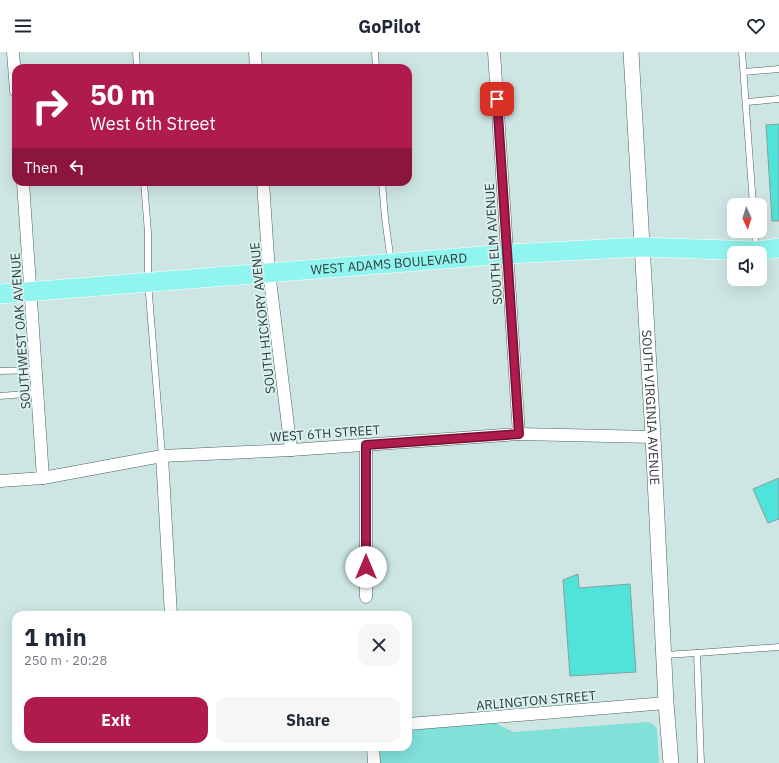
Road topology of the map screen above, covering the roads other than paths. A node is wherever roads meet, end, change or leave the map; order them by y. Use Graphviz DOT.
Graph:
graph roads {
  1 [pos="13,52"];
  2 [pos="136,52"];
  3 [pos="255,52"];
  4 [pos="375,52"];
  5 [pos="494,52"];
  6 [pos="631,52"];
  7 [pos="742,52"];
  8 [pos="14,64"];
  9 [pos="137,64"];
  10 [pos="256,64"];
  11 [pos="376,64"];
  12 [pos="779,69"];
  13 [pos="744,72"];
  14 [pos="779,99"];
  15 [pos="747,102"];
  16 [pos="23,186"];
  17 [pos="144,186"];
  18 [pos="263,186"];
  19 [pos="382,186"];
  20 [pos="753,198"];
  21 [pos="642,247"];
  22 [pos="779,248"];
  23 [pos="727,250"];
  24 [pos="767,250"];
  25 [pos="508,254"];
  26 [pos="391,263"];
  27 [pos="269,272"];
  28 [pos="148,282"];
  29 [pos="32,292"];
  30 [pos="0,294"];
  31 [pos="37,370"];
  32 [pos="0,371"];
  33 [pos="38,393"];
  34 [pos="0,396"];
  35 [pos="519,434"];
  36 [pos="653,436"];
  37 [pos="366,445"];
  38 [pos="291,450"];
  39 [pos="162,456"];
  40 [pos="43,478"];
  41 [pos="0,481"];
  42 [pos="366,597"];
  43 [pos="170,611"];
  44 [pos="779,647"];
  45 [pos="697,653"];
  46 [pos="663,655"];
  47 [pos="666,703"];
  48 [pos="412,724"];
  49 [pos="373,751"];
  50 [pos="374,763"];
  51 [pos="671,763"];
  52 [pos="702,763"];
  1 -- 8 [label="street"];
  2 -- 9 [label="lane"];
  3 -- 10 [label="street"];
  4 -- 11 [label="lane"];
  5 -- 25 [label="street, SOUTH ELM AVENUE"];
  6 -- 21 [label="street, SOUTH VIRGINIA AVENUE"];
  7 -- 13 [label="lane"];
  12 -- 13 [label="lane"];
  13 -- 15 [label="lane"];
  14 -- 15 [label="lane"];
  15 -- 20 [label="lane"];
  16 -- 29 [label="street, SOUTHWEST OAK AVENUE"];
  17 -- 28 [label="lane"];
  18 -- 27 [label="street, SOUTH HICKORY AVENUE"];
  19 -- 26 [label="lane"];
  21 -- 23 [label="main road, WEST ADAMS BOULEVARD"];
  21 -- 25 [label="main road, WEST ADAMS BOULEVARD"];
  21 -- 36 [label="street, SOUTH VIRGINIA AVENUE"];
  22 -- 24 [label="main road, WEST ADAMS BOULEVARD"];
  25 -- 26 [label="main road, WEST ADAMS BOULEVARD"];
  25 -- 35 [label="street, SOUTH ELM AVENUE"];
  26 -- 27 [label="main road, WEST ADAMS BOULEVARD"];
  27 -- 28 [label="main road, WEST ADAMS BOULEVARD"];
  27 -- 38 [label="street, SOUTH HICKORY AVENUE"];
  28 -- 29 [label="main road, WEST ADAMS BOULEVARD"];
  28 -- 39 [label="lane"];
  29 -- 30 [label="main road, WEST ADAMS BOULEVARD"];
  29 -- 31 [label="street, SOUTHWEST OAK AVENUE"];
  31 -- 32 [label="lane"];
  31 -- 33 [label="street, SOUTHWEST OAK AVENUE"];
  33 -- 34 [label="lane"];
  33 -- 40 [label="street, SOUTHWEST OAK AVENUE"];
  35 -- 36 [label="street, WEST 6TH STREET"];
  35 -- 37 [label="street, WEST 6TH STREET"];
  36 -- 46 [label="street, SOUTH VIRGINIA AVENUE"];
  37 -- 38 [label="street, WEST 6TH STREET"];
  37 -- 42 [label="street"];
  38 -- 39 [label="street, WEST 6TH STREET"];
  39 -- 40 [label="street, WEST 6TH STREET"];
  39 -- 43 [label="street"];
  40 -- 41 [label="street, WEST 6TH STREET"];
  44 -- 45 [label="lane"];
  45 -- 46 [label="lane"];
  45 -- 52 [label="lane"];
  46 -- 47 [label="street, SOUTH VIRGINIA AVENUE"];
  47 -- 48 [label="street, ARLINGTON STREET"];
  47 -- 51 [label="street, SOUTH VIRGINIA AVENUE"];
  49 -- 50 [label="street"];
}
